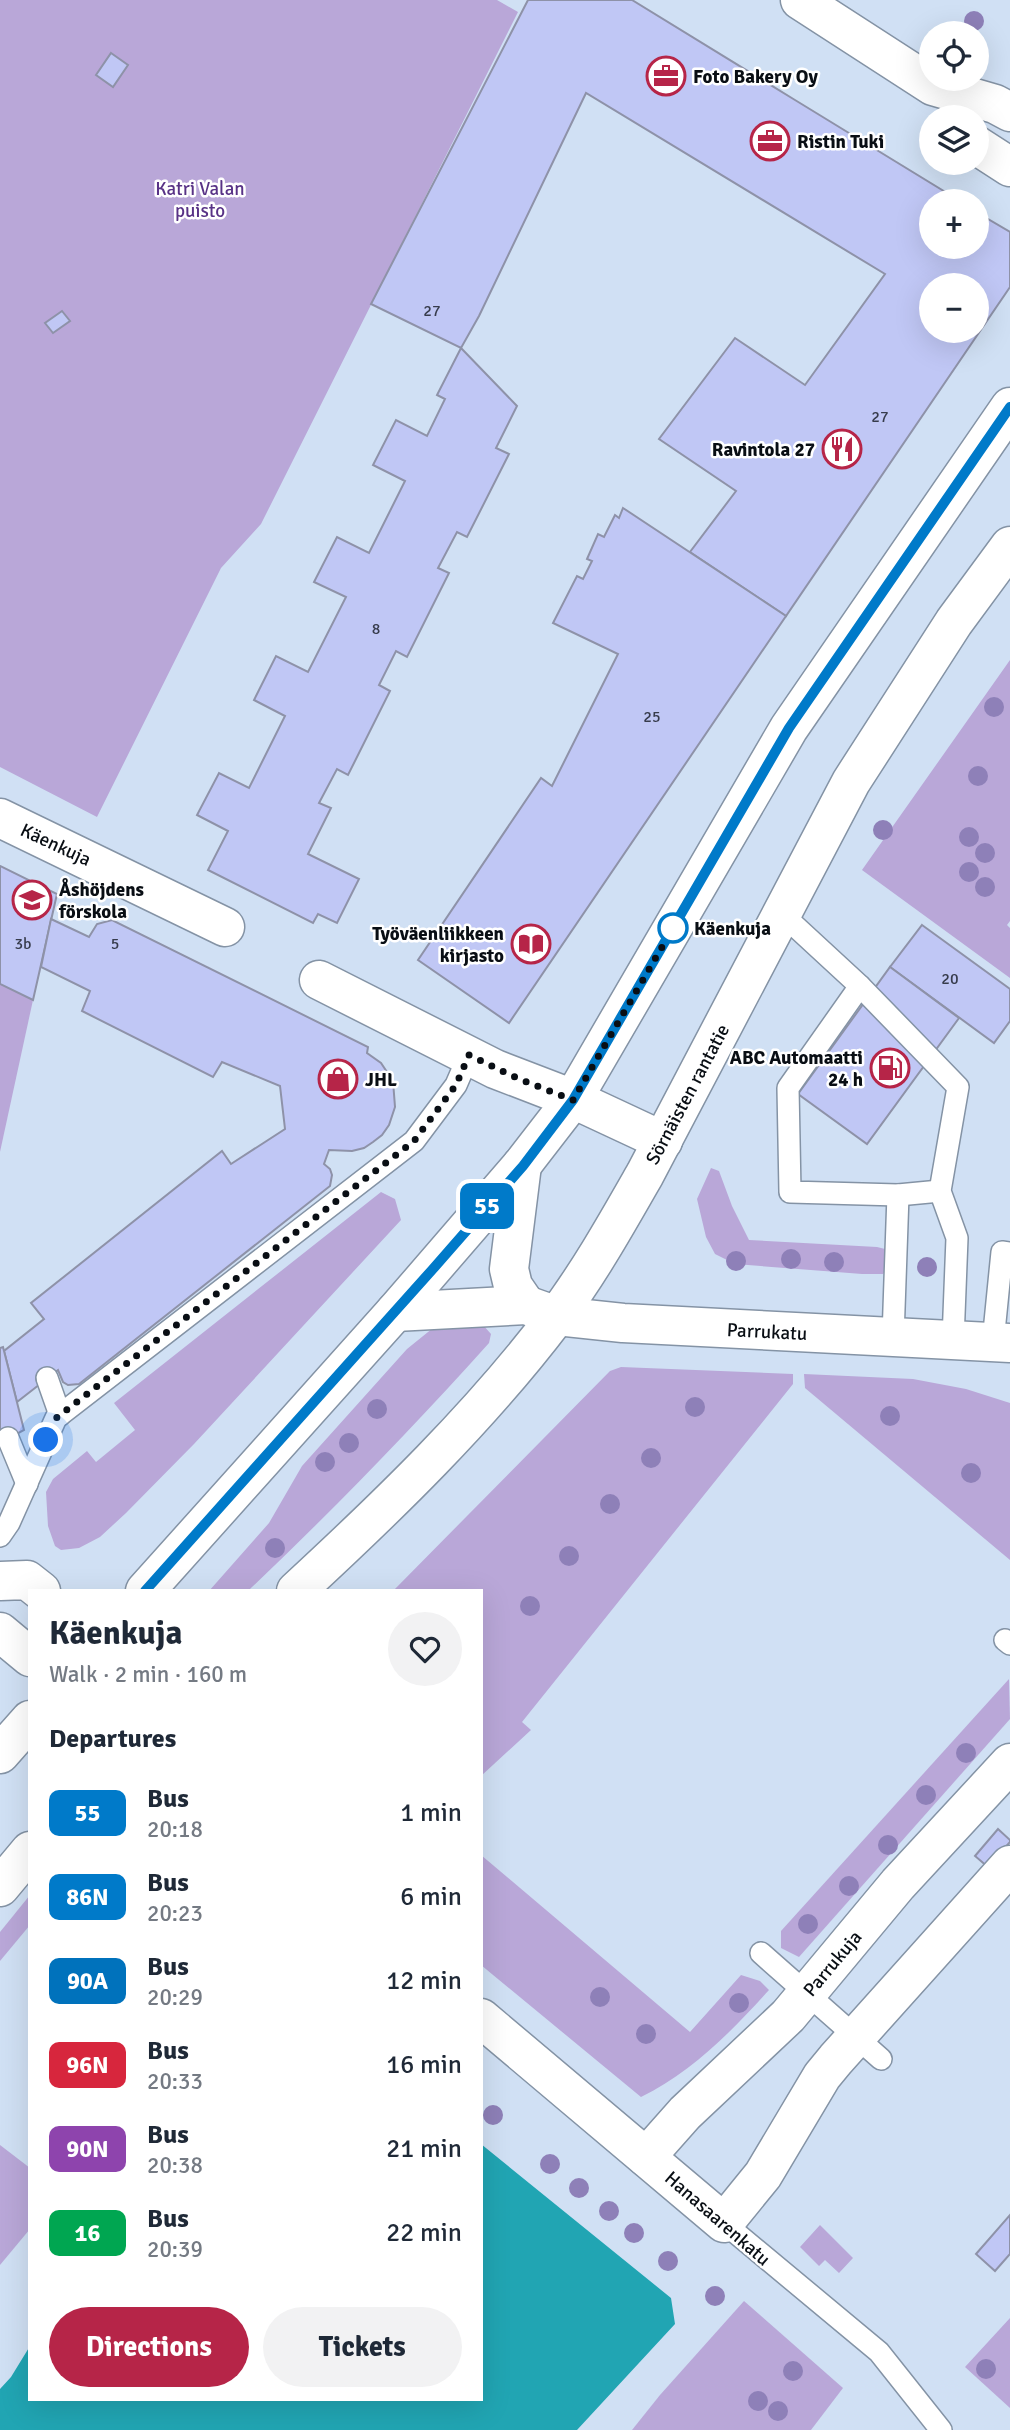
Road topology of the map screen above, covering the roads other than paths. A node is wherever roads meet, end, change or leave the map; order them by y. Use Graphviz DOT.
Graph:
graph roads {
  1 [pos="800,0"];
  2 [pos="919,77"];
  3 [pos="950,91"];
  4 [pos="1010,112"];
  5 [pos="989,153"];
  6 [pos="1010,167"];
  7 [pos="1010,407"];
  8 [pos="1010,545"];
  9 [pos="0,818"];
  10 [pos="782,914"];
  11 [pos="225,927"];
  12 [pos="319,980"];
  13 [pos="860,986"];
  14 [pos="469,1055"];
  15 [pos="573,1100"];
  16 [pos="663,1141"];
  17 [pos="523,1166"];
  18 [pos="940,1191"];
  19 [pos="898,1195"];
  20 [pos="1010,1253"];
  21 [pos="541,1310"];
  22 [pos="395,1312"];
  23 [pos="893,1337"];
  24 [pos="953,1340"];
  25 [pos="1001,1342"];
  26 [pos="47,1378"];
  27 [pos="60,1415"];
  28 [pos="8,1438"];
  29 [pos="27,1484"];
  30 [pos="0,1536"];
  31 [pos="0,1581"];
  32 [pos="38,1589"];
  33 [pos="147,1589"];
  34 [pos="298,1589"];
  35 [pos="0,1632"];
  36 [pos="28,1655"];
  37 [pos="28,1722"];
  38 [pos="0,1754"];
  39 [pos="1010,1763"];
  40 [pos="28,1853"];
  41 [pos="1010,1865"];
  42 [pos="0,1887"];
  43 [pos="761,1953"];
  44 [pos="808,1992"];
  45 [pos="483,2020"];
  46 [pos="868,2048"];
  47 [pos="646,2157"];
  48 [pos="724,2223"];
  49 [pos="941,2430"];
  1 -- 2 [label="street"];
  3 -- 4 [label="street"];
  5 -- 6 [label="street"];
  7 -- 15 [label="street"];
  8 -- 10 [label="street, Sörnäisten rantatie"];
  9 -- 11 [label="street, Käenkuja"];
  10 -- 13 [label="lane"];
  10 -- 16 [label="street, Sörnäisten rantatie"];
  12 -- 14 [label="street"];
  13 -- 18 [label="lane"];
  13 -- 19 [label="lane"];
  14 -- 15 [label="street"];
  14 -- 27 [label="lane"];
  15 -- 16 [label="street"];
  15 -- 17 [label="street"];
  16 -- 21 [label="street, Sörnäisten rantatie"];
  17 -- 21 [label="street"];
  17 -- 22 [label="street"];
  18 -- 19 [label="lane"];
  18 -- 24 [label="lane"];
  19 -- 23 [label="lane"];
  20 -- 25 [label="lane"];
  21 -- 22 [label="street, Parrukatu"];
  21 -- 23 [label="street, Parrukatu"];
  21 -- 34 [label="street, Sörnäisten rantatie"];
  22 -- 33 [label="street"];
  23 -- 24 [label="street, Parrukatu"];
  24 -- 25 [label="street, Parrukatu"];
  26 -- 27 [label="lane"];
  27 -- 29 [label="lane"];
  28 -- 29 [label="lane"];
  29 -- 30 [label="lane"];
  31 -- 32 [label="street"];
  35 -- 36 [label="street"];
  37 -- 38 [label="street"];
  39 -- 44 [label="street, Parrukuja"];
  40 -- 42 [label="street"];
  41 -- 46 [label="street"];
  43 -- 44 [label="lane"];
  44 -- 46 [label="lane"];
  44 -- 47 [label="street, Parrukuja"];
  45 -- 47 [label="street, Hanasaarenkatu"];
  46 -- 48 [label="street"];
  47 -- 48 [label="street, Hanasaarenkatu"];
  48 -- 49 [label="lane, Hanasaarenkatu"];
}
